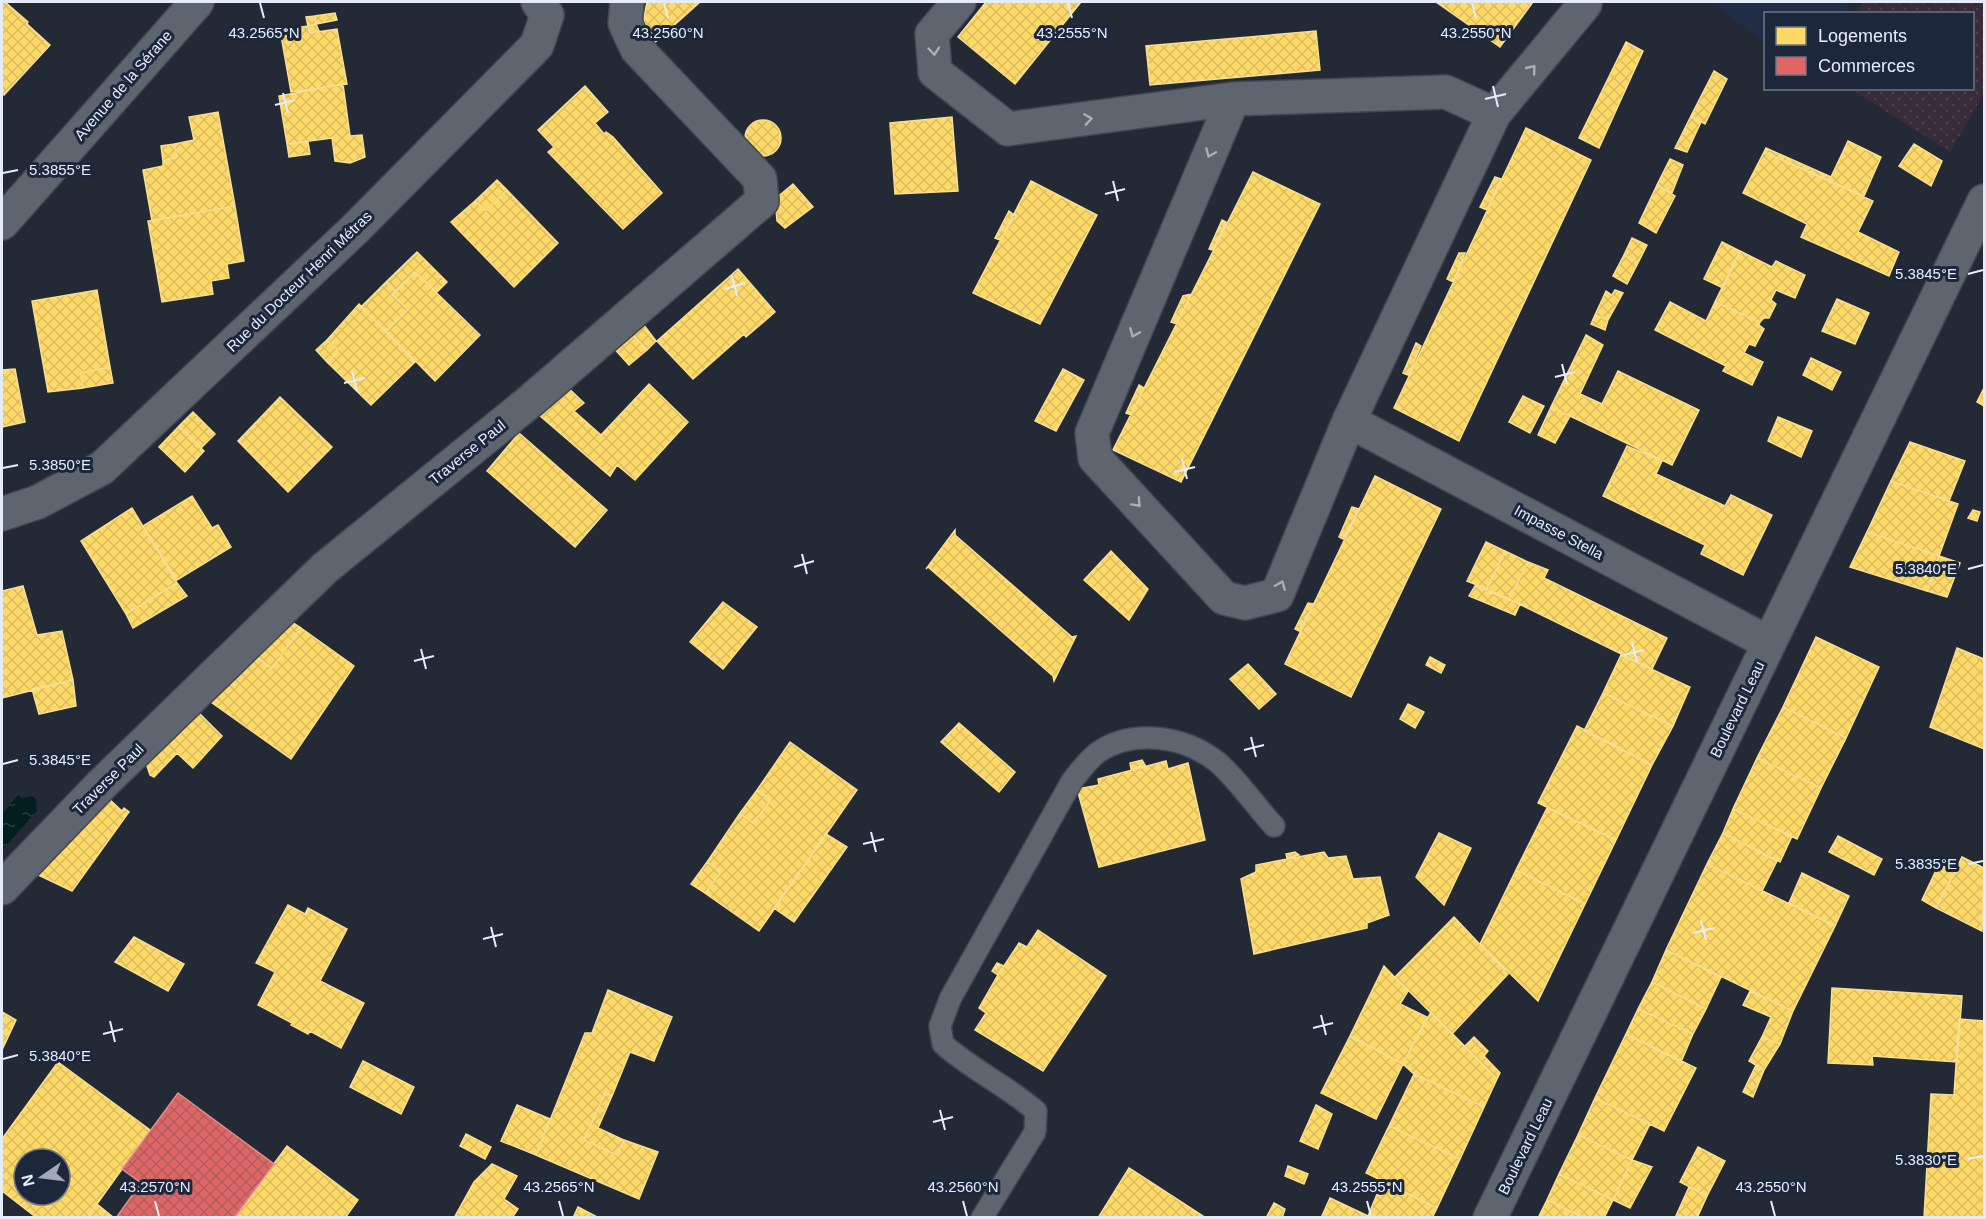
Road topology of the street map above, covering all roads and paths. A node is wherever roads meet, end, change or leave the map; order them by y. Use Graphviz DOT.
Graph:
graph roads {
  1 [pos="197,2"];
  2 [pos="538,2"];
  3 [pos="627,2"];
  4 [pos="959,2"];
  5 [pos="1584,2"];
  6 [pos="1233,99"];
  7 [pos="1494,114"];
  8 [pos="1984,201"];
  9 [pos="2,223"];
  10 [pos="1348,421"];
  11 [pos="2,514"];
  12 [pos="1769,643"];
  13 [pos="1274,826"];
  14 [pos="2,888"];
  15 [pos="982,1218"];
  16 [pos="1490,1218"];
  1 -- 9 [label="street, Avenue de la Sérane"];
  2 -- 11 [label="street, Rue du Docteur Henri Métras"];
  3 -- 14 [label="street, Traverse Paul"];
  4 -- 6 [label="street, one-way"];
  7 -- 5 [label="street, one-way"];
  6 -- 7 [label="street"];
  6 -- 10 [label="street, one-way"];
  7 -- 10 [label="street"];
  8 -- 12 [label="street, Boulevard Leau"];
  10 -- 12 [label="street, Impasse Stella"];
  12 -- 16 [label="street, Boulevard Leau"];
  13 -- 15 [label="lane"];
}
